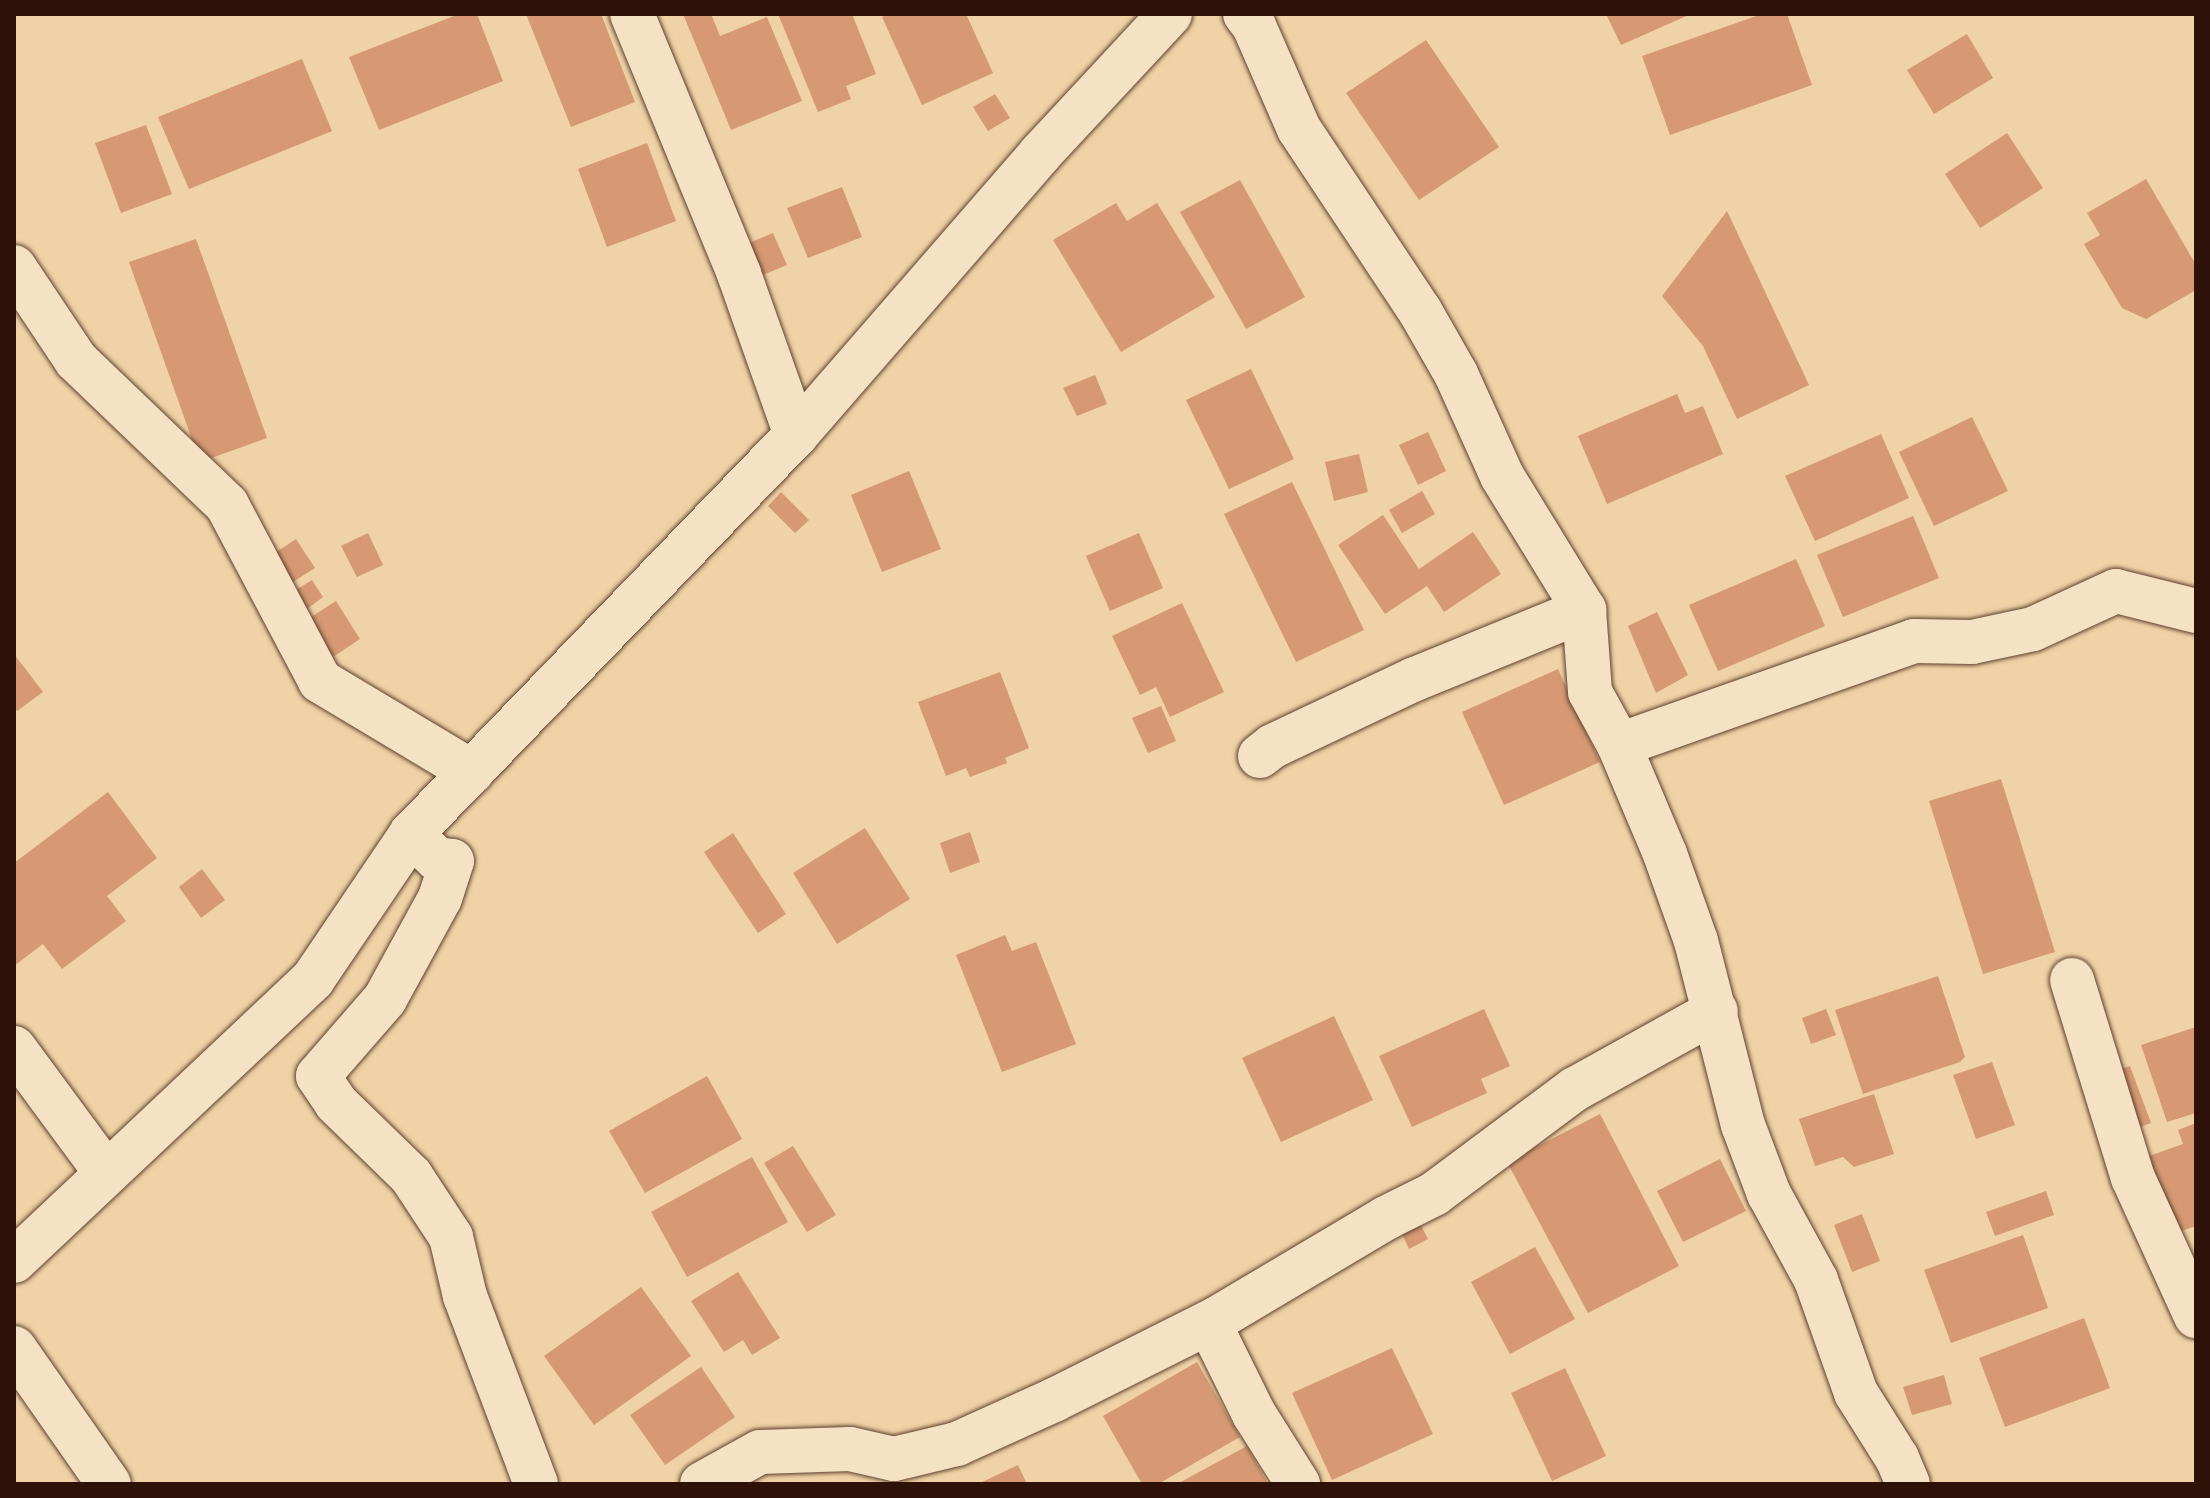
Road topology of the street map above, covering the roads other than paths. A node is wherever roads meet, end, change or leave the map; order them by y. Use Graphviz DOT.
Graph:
graph roads {
  1 [pos="632,14"];
  2 [pos="1170,14"];
  3 [pos="1245,14"];
  4 [pos="14,267"];
  5 [pos="796,435"];
  6 [pos="1584,610"];
  7 [pos="2196,611"];
  8 [pos="1619,745"];
  9 [pos="1260,756"];
  10 [pos="472,772"];
  11 [pos="411,834"];
  12 [pos="2072,980"];
  13 [pos="1716,1011"];
  14 [pos="14,1048"];
  15 [pos="106,1173"];
  16 [pos="14,1261"];
  17 [pos="2196,1316"];
  18 [pos="1209,1323"];
  19 [pos="14,1348"];
  20 [pos="109,1484"];
  21 [pos="536,1484"];
  22 [pos="702,1484"];
  23 [pos="1298,1484"];
  24 [pos="1908,1484"];
  1 -- 5 [label="street"];
  2 -- 5 [label="street"];
  3 -- 6 [label="street"];
  4 -- 10 [label="street"];
  5 -- 10 [label="street"];
  6 -- 8 [label="street"];
  6 -- 9 [label="street"];
  7 -- 8 [label="street"];
  8 -- 13 [label="street"];
  10 -- 11 [label="street"];
  11 -- 15 [label="street"];
  11 -- 21 [label="street"];
  12 -- 17 [label="street"];
  13 -- 18 [label="street"];
  13 -- 24 [label="street"];
  14 -- 15 [label="street"];
  15 -- 16 [label="street"];
  18 -- 22 [label="street"];
  18 -- 23 [label="street"];
  19 -- 20 [label="street"];
}
